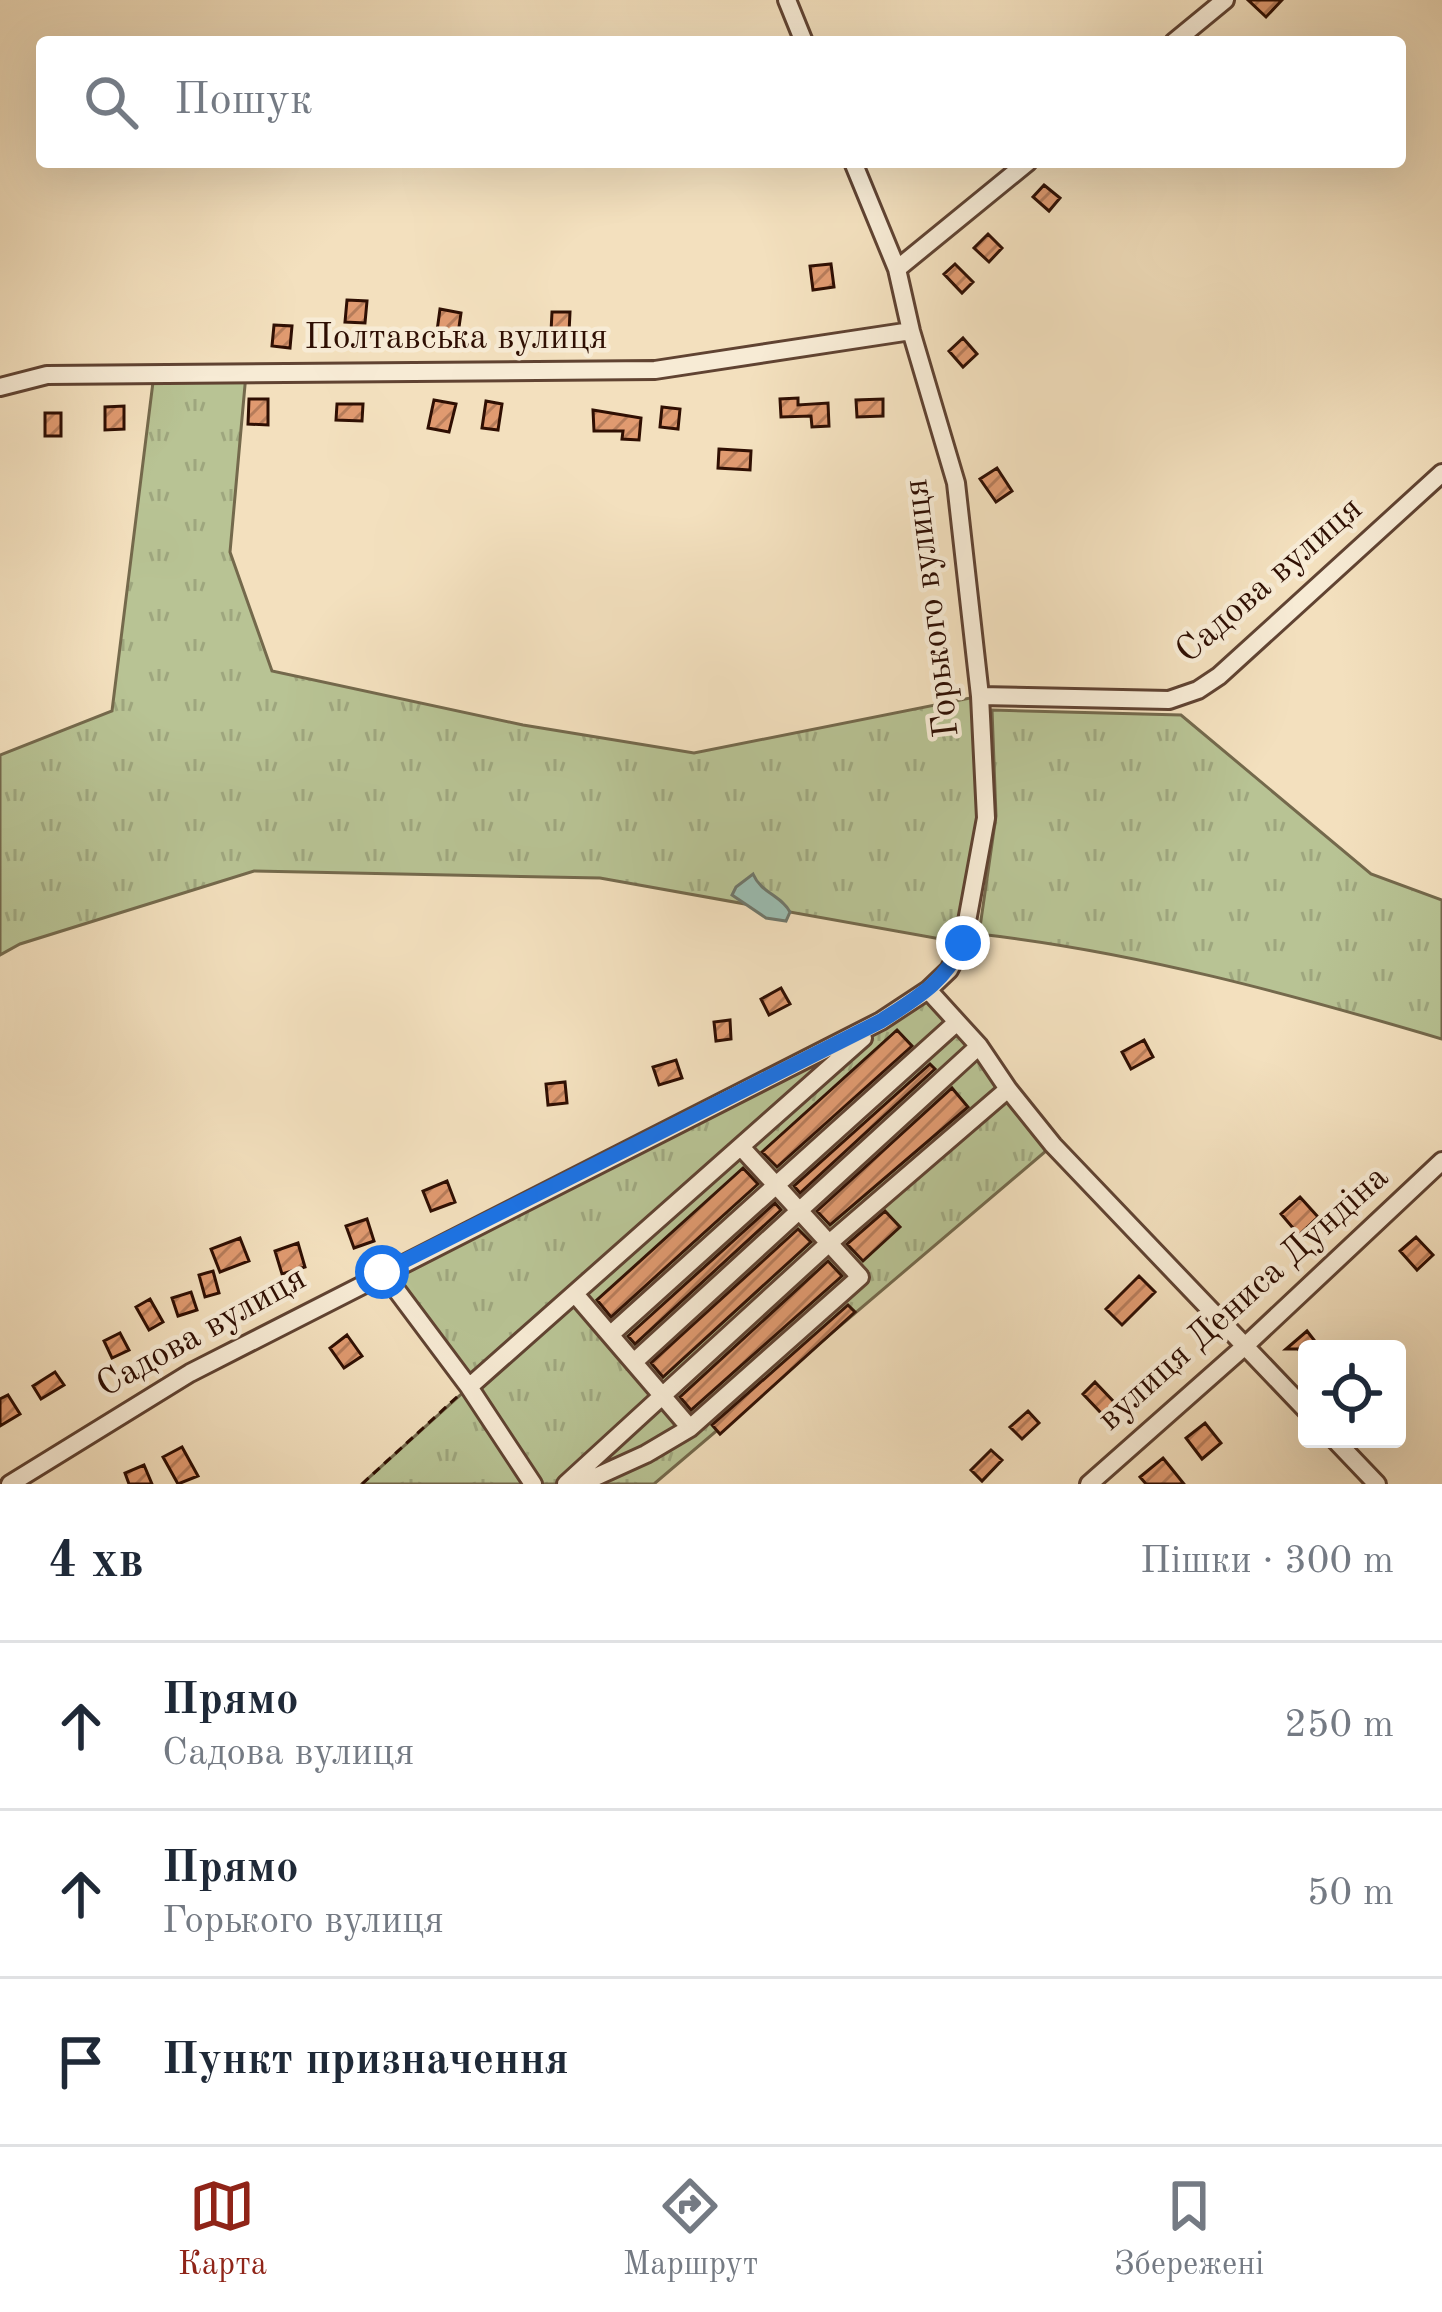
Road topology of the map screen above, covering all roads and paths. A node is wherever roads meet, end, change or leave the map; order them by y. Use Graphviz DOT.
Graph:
graph roads {
  1 [pos="787,0"];
  2 [pos="1225,0"];
  3 [pos="802,36"];
  4 [pos="1181,36"];
  5 [pos="855,168"];
  6 [pos="1021,168"];
  7 [pos="897,269"];
  8 [pos="911,331"];
  9 [pos="0,387"];
  10 [pos="1442,473"];
  11 [pos="980,696"];
  12 [pos="928,990"];
  13 [pos="881,1021"];
  14 [pos="957,1022"];
  15 [pos="979,1046"];
  16 [pos="1008,1089"];
  17 [pos="741,1148"];
  18 [pos="1442,1161"];
  19 [pos="777,1184"];
  20 [pos="798,1210"];
  21 [pos="828,1244"];
  22 [pos="382,1272"];
  23 [pos="575,1294"];
  24 [pos="610,1335"];
  25 [pos="1245,1346"];
  26 [pos="634,1363"];
  27 [pos="469,1387"];
  28 [pos="662,1394"];
  29 [pos="1298,1402"];
  30 [pos="690,1428"];
  31 [pos="1343,1448"];
  32 [pos="10,1484"];
  33 [pos="362,1484"];
  34 [pos="533,1484"];
  35 [pos="566,1484"];
  36 [pos="580,1484"];
  37 [pos="1089,1484"];
  38 [pos="1377,1484"];
  1 -- 3 [label="street"];
  2 -- 4 [label="street"];
  5 -- 7 [label="street, Горького вулиця"];
  6 -- 7 [label="street"];
  7 -- 8 [label="street, Горького вулиця"];
  8 -- 9 [label="street, Полтавська вулиця"];
  8 -- 11 [label="street, Горького вулиця"];
  10 -- 11 [label="street, Садова вулиця"];
  11 -- 12 [label="street, Горького вулиця"];
  12 -- 13 [label="street, Горького вулиця"];
  12 -- 14 [label="street"];
  13 -- 17 [label="street"];
  13 -- 22 [label="street, Садова вулиця"];
  14 -- 15 [label="street"];
  14 -- 19 [label="street"];
  15 -- 16 [label="street"];
  15 -- 20 [label="street"];
  16 -- 21 [label="street"];
  16 -- 25 [label="street"];
  17 -- 19 [label="street"];
  17 -- 23 [label="street"];
  18 -- 25 [label="street, вулиця Дениса Дундіна"];
  19 -- 20 [label="street"];
  19 -- 24 [label="street"];
  20 -- 21 [label="street"];
  20 -- 26 [label="street"];
  21 -- 28 [label="street"];
  21 -- 30 [label="street"];
  22 -- 27 [label="street"];
  22 -- 32 [label="street, Садова вулиця"];
  23 -- 24 [label="street"];
  23 -- 27 [label="street"];
  24 -- 26 [label="street"];
  25 -- 29 [label="street"];
  25 -- 37 [label="street, вулиця Дениса Дундіна"];
  26 -- 28 [label="street"];
  27 -- 33 [label="path"];
  27 -- 34 [label="street"];
  28 -- 30 [label="street"];
  28 -- 35 [label="street"];
  30 -- 36 [label="street"];
  31 -- 38 [label="street"];
}
